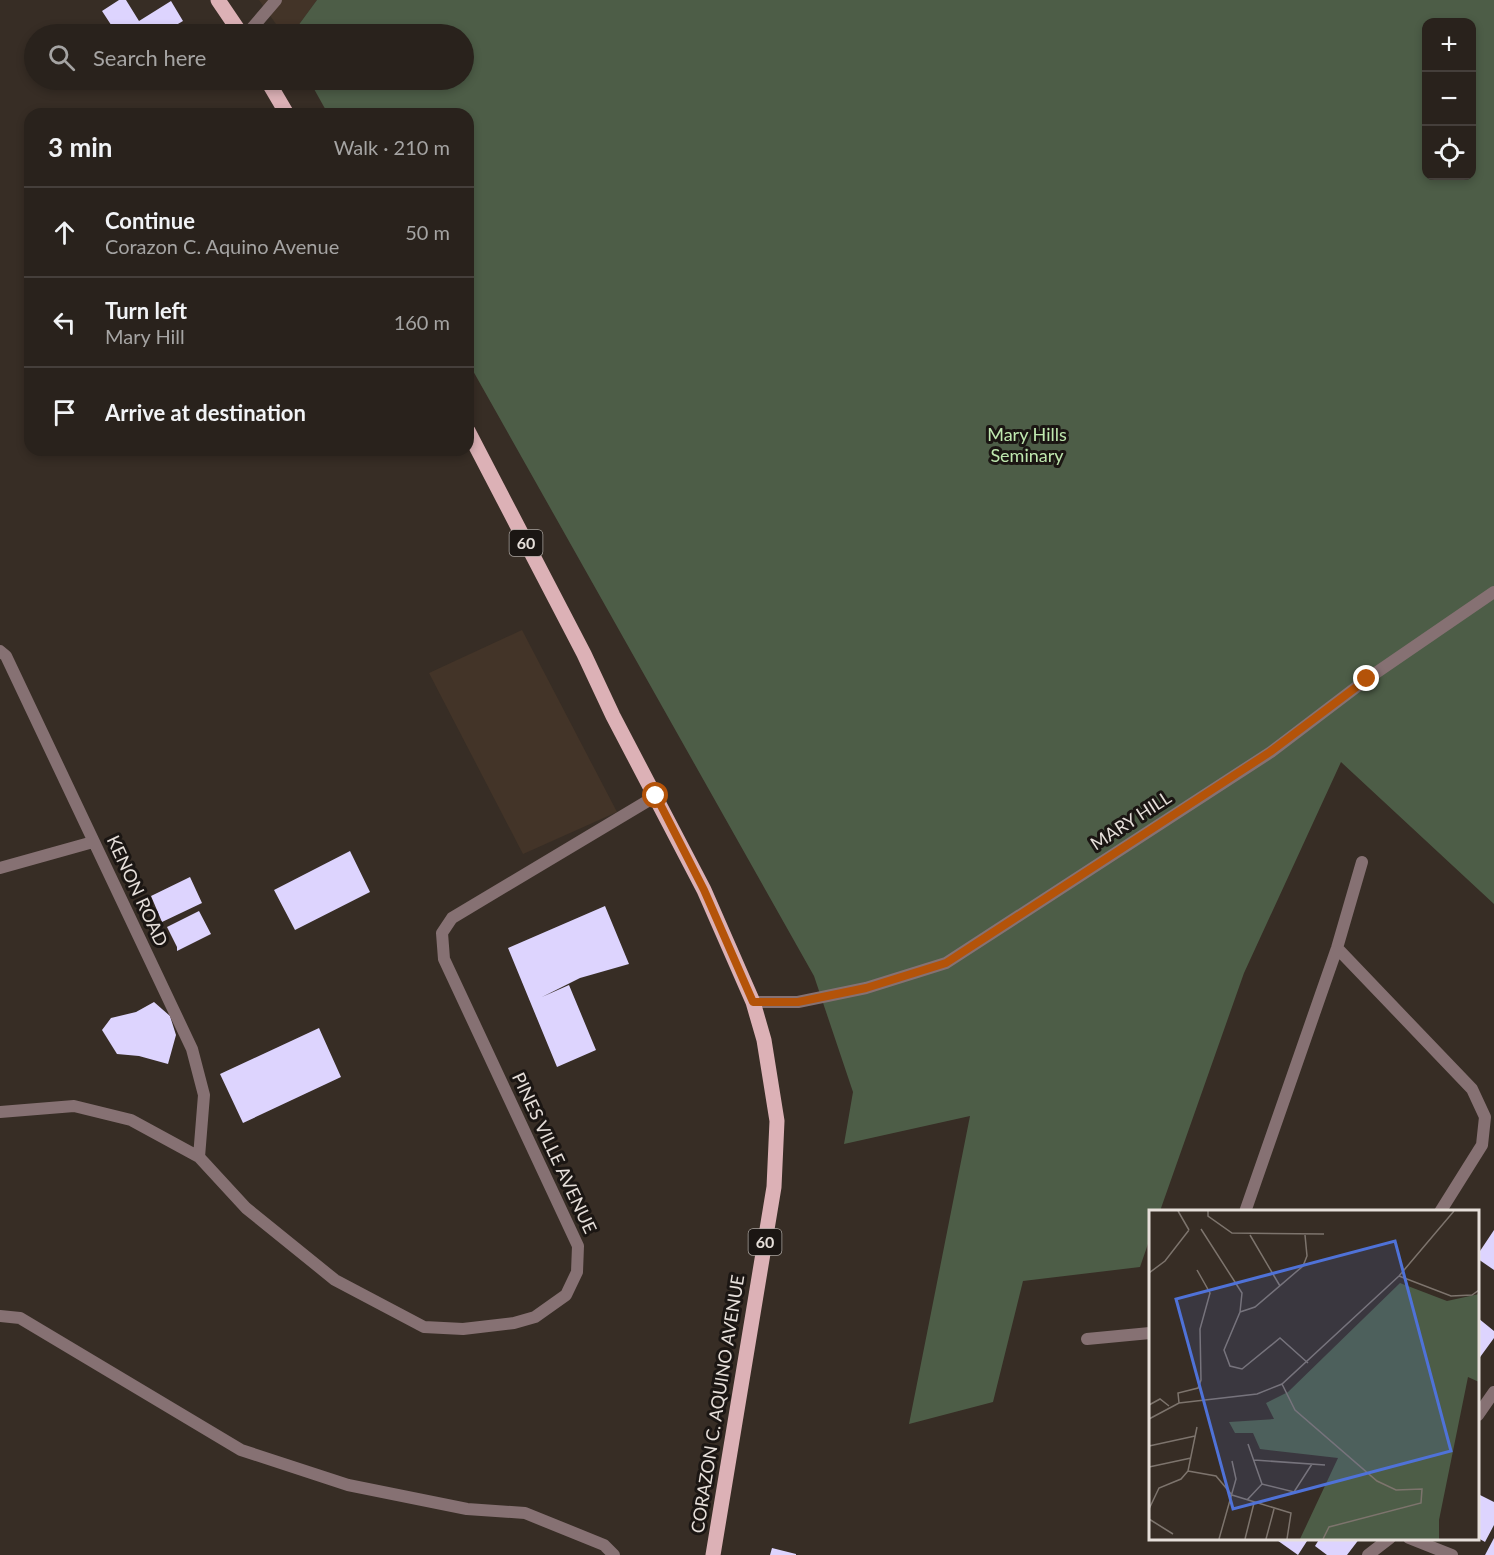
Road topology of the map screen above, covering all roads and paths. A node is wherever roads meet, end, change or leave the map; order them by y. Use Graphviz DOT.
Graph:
graph roads {
  1 [pos="218,0"];
  2 [pos="276,0"];
  3 [pos="234,24"];
  4 [pos="256,24"];
  5 [pos="273,90"];
  6 [pos="283,108"];
  7 [pos="474,443"];
  8 [pos="1494,592"];
  9 [pos="0,651"];
  10 [pos="656,796"];
  11 [pos="93,842"];
  12 [pos="1362,862"];
  13 [pos="0,868"];
  14 [pos="1337,948"];
  15 [pos="753,1002"];
  16 [pos="0,1112"];
  17 [pos="198,1157"];
  18 [pos="1246,1210"];
  19 [pos="1441,1210"];
  20 [pos="0,1316"];
  21 [pos="1149,1333"];
  22 [pos="1087,1339"];
  23 [pos="1492,1400"];
  24 [pos="1479,1414"];
  25 [pos="1389,1540"];
  26 [pos="1412,1540"];
  27 [pos="614,1555"];
  28 [pos="713,1555"];
  29 [pos="1368,1555"];
  30 [pos="1452,1555"];
  1 -- 3 [label="main road"];
  2 -- 4 [label="street"];
  5 -- 6 [label="main road"];
  7 -- 10 [label="main road, CORAZON C. AQUINO AVENUE / 60"];
  8 -- 15 [label="street, MARY HILL"];
  9 -- 11 [label="street, KENON ROAD"];
  10 -- 15 [label="main road, CORAZON C. AQUINO AVENUE / 60"];
  10 -- 17 [label="street, PINES VILLE AVENUE"];
  11 -- 13 [label="street"];
  11 -- 17 [label="street, KENON ROAD"];
  12 -- 14 [label="street"];
  14 -- 18 [label="street"];
  14 -- 19 [label="street"];
  15 -- 28 [label="main road, CORAZON C. AQUINO AVENUE / 60"];
  16 -- 17 [label="street, PINES VILLE AVENUE"];
  20 -- 27 [label="street"];
  21 -- 22 [label="street"];
  23 -- 24 [label="street"];
  25 -- 29 [label="street"];
  26 -- 30 [label="street"];
}
